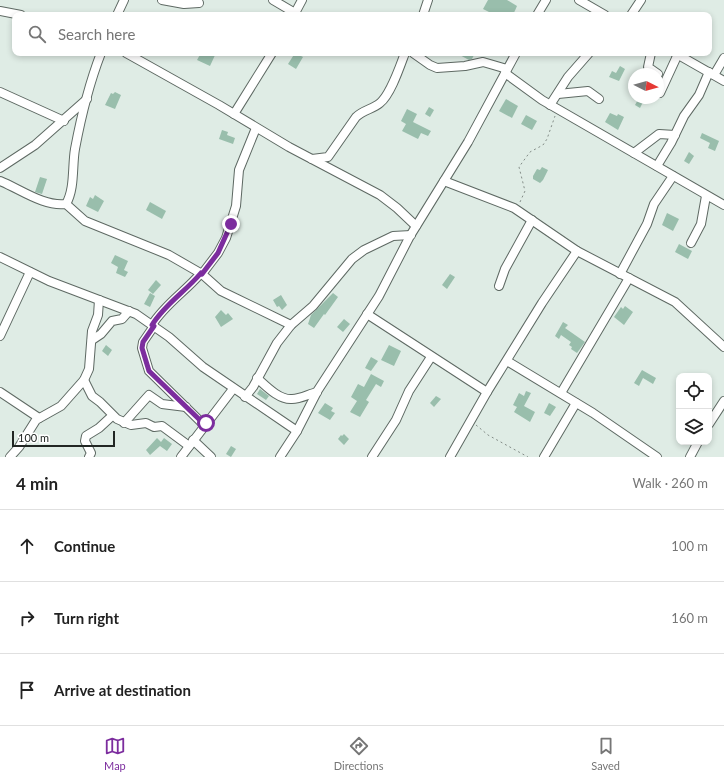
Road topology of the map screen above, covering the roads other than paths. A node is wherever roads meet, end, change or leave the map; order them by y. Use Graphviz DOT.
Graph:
graph roads {
  1 [pos="124,0"];
  2 [pos="162,0"];
  3 [pos="274,0"];
  4 [pos="302,0"];
  5 [pos="428,0"];
  6 [pos="546,0"];
  7 [pos="579,0"];
  8 [pos="641,0"];
  9 [pos="199,3"];
  10 [pos="0,11"];
  11 [pos="118,12"];
  12 [pos="291,12"];
  13 [pos="295,12"];
  14 [pos="423,12"];
  15 [pos="539,12"];
  16 [pos="600,12"];
  17 [pos="633,12"];
  18 [pos="12,13"];
  19 [pos="100,56"];
  20 [pos="131,56"];
  21 [pos="270,56"];
  22 [pos="404,56"];
  23 [pos="417,56"];
  24 [pos="514,56"];
  25 [pos="586,56"];
  26 [pos="650,56"];
  27 [pos="675,56"];
  28 [pos="680,56"];
  29 [pos="724,58"];
  30 [pos="650,68"];
  31 [pos="506,71"];
  32 [pos="712,74"];
  33 [pos="666,78"];
  34 [pos="724,81"];
  35 [pos="664,83"];
  36 [pos="0,92"];
  37 [pos="558,94"];
  38 [pos="87,99"];
  39 [pos="598,99"];
  40 [pos="553,106"];
  41 [pos="234,114"];
  42 [pos="64,121"];
  43 [pos="256,128"];
  44 [pos="675,135"];
  45 [pos="634,153"];
  46 [pos="311,159"];
  47 [pos="657,166"];
  48 [pos="0,168"];
  49 [pos="673,176"];
  50 [pos="444,181"];
  51 [pos="0,182"];
  52 [pos="706,196"];
  53 [pos="66,204"];
  54 [pos="724,205"];
  55 [pos="532,220"];
  56 [pos="416,226"];
  57 [pos="411,235"];
  58 [pos="691,243"];
  59 [pos="577,251"];
  60 [pos="0,257"];
  61 [pos="30,272"];
  62 [pos="202,274"];
  63 [pos="620,274"];
  64 [pos="629,278"];
  65 [pos="499,286"];
  66 [pos="99,300"];
  67 [pos="129,311"];
  68 [pos="367,314"];
  69 [pos="153,325"];
  70 [pos="291,325"];
  71 [pos="0,336"];
  72 [pos="92,340"];
  73 [pos="724,347"];
  74 [pos="431,357"];
  75 [pos="507,361"];
  76 [pos="257,378"];
  77 [pos="84,380"];
  78 [pos="233,389"];
  79 [pos="0,392"];
  80 [pos="317,392"];
  81 [pos="487,392"];
  82 [pos="561,393"];
  83 [pos="245,397"];
  84 [pos="724,401"];
  85 [pos="576,403"];
  86 [pos="186,407"];
  87 [pos="112,416"];
  88 [pos="39,418"];
  89 [pos="712,419"];
  90 [pos="124,423"];
  91 [pos="204,424"];
  92 [pos="297,431"];
  93 [pos="191,443"];
  94 [pos="696,445"];
  95 [pos="10,457"];
  96 [pos="89,457"];
  97 [pos="181,457"];
  98 [pos="212,457"];
  99 [pos="280,457"];
  100 [pos="372,457"];
  101 [pos="450,457"];
  102 [pos="544,457"];
  103 [pos="657,457"];
  104 [pos="690,457"];
  1 -- 11 [label="street"];
  2 -- 9 [label="street"];
  3 -- 12 [label="street"];
  4 -- 13 [label="street"];
  5 -- 14 [label="street"];
  6 -- 15 [label="street"];
  7 -- 16 [label="street"];
  8 -- 17 [label="street"];
  10 -- 18 [label="street"];
  19 -- 38 [label="street"];
  20 -- 41 [label="street"];
  21 -- 41 [label="street"];
  22 -- 46 [label="street"];
  23 -- 31 [label="street"];
  24 -- 31 [label="street"];
  25 -- 37 [label="street"];
  26 -- 30 [label="street"];
  27 -- 33 [label="street"];
  28 -- 32 [label="street"];
  29 -- 32 [label="street"];
  31 -- 40 [label="street"];
  31 -- 50 [label="street"];
  32 -- 34 [label="street"];
  32 -- 44 [label="street"];
  33 -- 35 [label="street"];
  36 -- 42 [label="street"];
  37 -- 39 [label="street"];
  37 -- 40 [label="street"];
  38 -- 42 [label="street"];
  38 -- 53 [label="street"];
  40 -- 45 [label="street"];
  41 -- 43 [label="street"];
  42 -- 48 [label="street"];
  43 -- 46 [label="street"];
  43 -- 62 [label="street"];
  44 -- 45 [label="street"];
  44 -- 47 [label="street"];
  45 -- 47 [label="street"];
  46 -- 56 [label="street"];
  47 -- 49 [label="street"];
  49 -- 52 [label="street"];
  49 -- 63 [label="street"];
  50 -- 55 [label="street"];
  50 -- 56 [label="street"];
  51 -- 53 [label="street"];
  52 -- 54 [label="street"];
  52 -- 58 [label="street"];
  53 -- 62 [label="street"];
  55 -- 59 [label="street"];
  55 -- 65 [label="street"];
  56 -- 57 [label="street"];
  57 -- 68 [label="street"];
  57 -- 70 [label="street"];
  59 -- 63 [label="street"];
  59 -- 75 [label="street"];
  60 -- 61 [label="street"];
  61 -- 66 [label="street"];
  61 -- 71 [label="street"];
  62 -- 69 [label="street"];
  62 -- 70 [label="street"];
  63 -- 64 [label="street"];
  64 -- 73 [label="street"];
  64 -- 82 [label="street"];
  66 -- 67 [label="street"];
  66 -- 72 [label="street"];
  67 -- 69 [label="street"];
  67 -- 72 [label="street"];
  68 -- 74 [label="street"];
  68 -- 80 [label="street"];
  69 -- 78 [label="street"];
  69 -- 86 [label="street"];
  70 -- 76 [label="street"];
  72 -- 77 [label="street"];
  74 -- 81 [label="street"];
  74 -- 100 [label="street"];
  75 -- 81 [label="street"];
  75 -- 82 [label="street"];
  76 -- 80 [label="street"];
  76 -- 83 [label="street"];
  77 -- 87 [label="street"];
  77 -- 88 [label="street"];
  78 -- 83 [label="street"];
  78 -- 91 [label="street"];
  79 -- 88 [label="street"];
  80 -- 92 [label="street"];
  81 -- 101 [label="street"];
  82 -- 85 [label="street"];
  83 -- 92 [label="street"];
  84 -- 89 [label="street"];
  85 -- 102 [label="street"];
  85 -- 103 [label="street"];
  86 -- 90 [label="street"];
  86 -- 91 [label="street"];
  87 -- 90 [label="street"];
  87 -- 96 [label="street"];
  88 -- 95 [label="street"];
  90 -- 93 [label="street"];
  91 -- 93 [label="street"];
  92 -- 99 [label="street"];
  93 -- 97 [label="street"];
  93 -- 98 [label="street"];
  94 -- 104 [label="street"];
}
